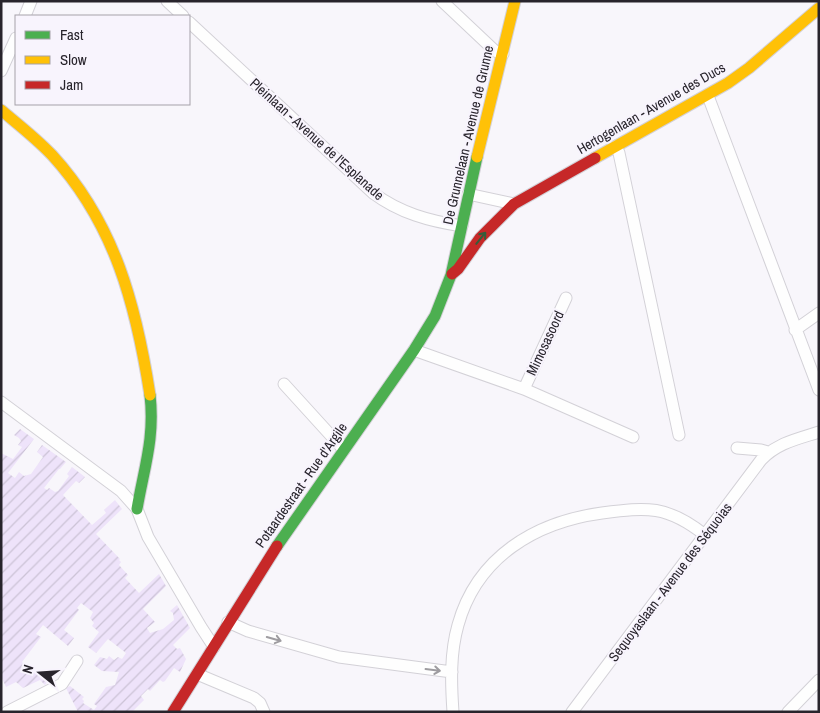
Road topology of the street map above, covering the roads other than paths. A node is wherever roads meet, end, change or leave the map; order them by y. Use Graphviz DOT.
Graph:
graph roads {
  1 [pos="31,1"];
  2 [pos="167,1"];
  3 [pos="442,1"];
  4 [pos="515,1"];
  5 [pos="819,8"];
  6 [pos="25,15"];
  7 [pos="182,15"];
  8 [pos="190,23"];
  9 [pos="15,40"];
  10 [pos="503,54"];
  11 [pos="1,71"];
  12 [pos="708,96"];
  13 [pos="1,110"];
  14 [pos="616,146"];
  15 [pos="468,194"];
  16 [pos="514,204"];
  17 [pos="462,226"];
  18 [pos="451,275"];
  19 [pos="566,298"];
  20 [pos="819,313"];
  21 [pos="796,330"];
  22 [pos="414,350"];
  23 [pos="284,384"];
  24 [pos="524,389"];
  25 [pos="819,390"];
  26 [pos="1,402"];
  27 [pos="819,432"];
  28 [pos="679,435"];
  29 [pos="633,437"];
  30 [pos="737,448"];
  31 [pos="344,450"];
  32 [pos="768,452"];
  33 [pos="137,509"];
  34 [pos="705,535"];
  35 [pos="228,622"];
  36 [pos="214,646"];
  37 [pos="77,661"];
  38 [pos="452,672"];
  39 [pos="197,674"];
  40 [pos="819,680"];
  41 [pos="7,712"];
  42 [pos="173,712"];
  43 [pos="264,712"];
  44 [pos="453,712"];
  45 [pos="572,712"];
  46 [pos="788,712"];
  1 -- 6 [label="street"];
  2 -- 7 [label="street"];
  3 -- 10 [label="street"];
  4 -- 10 [label="street, De Grunnelaan - Avenue de Grunne"];
  5 -- 12 [label="street, Hertogenlaan - Avenue des Ducs"];
  8 -- 17 [label="street, Pleinlaan - Avenue de l'Esplanade"];
  9 -- 11 [label="street"];
  10 -- 15 [label="street, De Grunnelaan - Avenue de Grunne"];
  12 -- 14 [label="street, Hertogenlaan - Avenue des Ducs"];
  12 -- 21 [label="street"];
  13 -- 33 [label="street"];
  14 -- 16 [label="street, Hertogenlaan - Avenue des Ducs"];
  14 -- 28 [label="street"];
  15 -- 16 [label="street"];
  15 -- 17 [label="street, De Grunnelaan - Avenue de Grunne"];
  18 -- 16 [label="street, Hertogenlaan - Avenue des Ducs, one-way"];
  17 -- 18 [label="street, De Grunnelaan - Avenue de Grunne"];
  18 -- 22 [label="street, Potaardestraat - Rue d'Argile"];
  19 -- 24 [label="street, Mimosasoord"];
  20 -- 21 [label="street"];
  21 -- 25 [label="street"];
  22 -- 24 [label="street"];
  22 -- 31 [label="street, Potaardestraat - Rue d'Argile"];
  23 -- 31 [label="street"];
  24 -- 29 [label="street"];
  26 -- 33 [label="street"];
  27 -- 32 [label="street, Sequoyaslaan - Avenue des Séquoias"];
  30 -- 32 [label="street"];
  31 -- 35 [label="street, Potaardestraat - Rue d'Argile"];
  32 -- 34 [label="street, Sequoyaslaan - Avenue des Séquoias"];
  33 -- 36 [label="street"];
  34 -- 38 [label="street"];
  34 -- 45 [label="street, Sequoyaslaan - Avenue des Séquoias"];
  35 -- 36 [label="street, Potaardestraat - Rue d'Argile"];
  35 -- 38 [label="street, one-way"];
  36 -- 39 [label="street, Potaardestraat - Rue d'Argile"];
  37 -- 41 [label="street"];
  38 -- 44 [label="street"];
  39 -- 42 [label="street, Potaardestraat - Rue d'Argile"];
  39 -- 43 [label="street"];
  40 -- 46 [label="street"];
}
